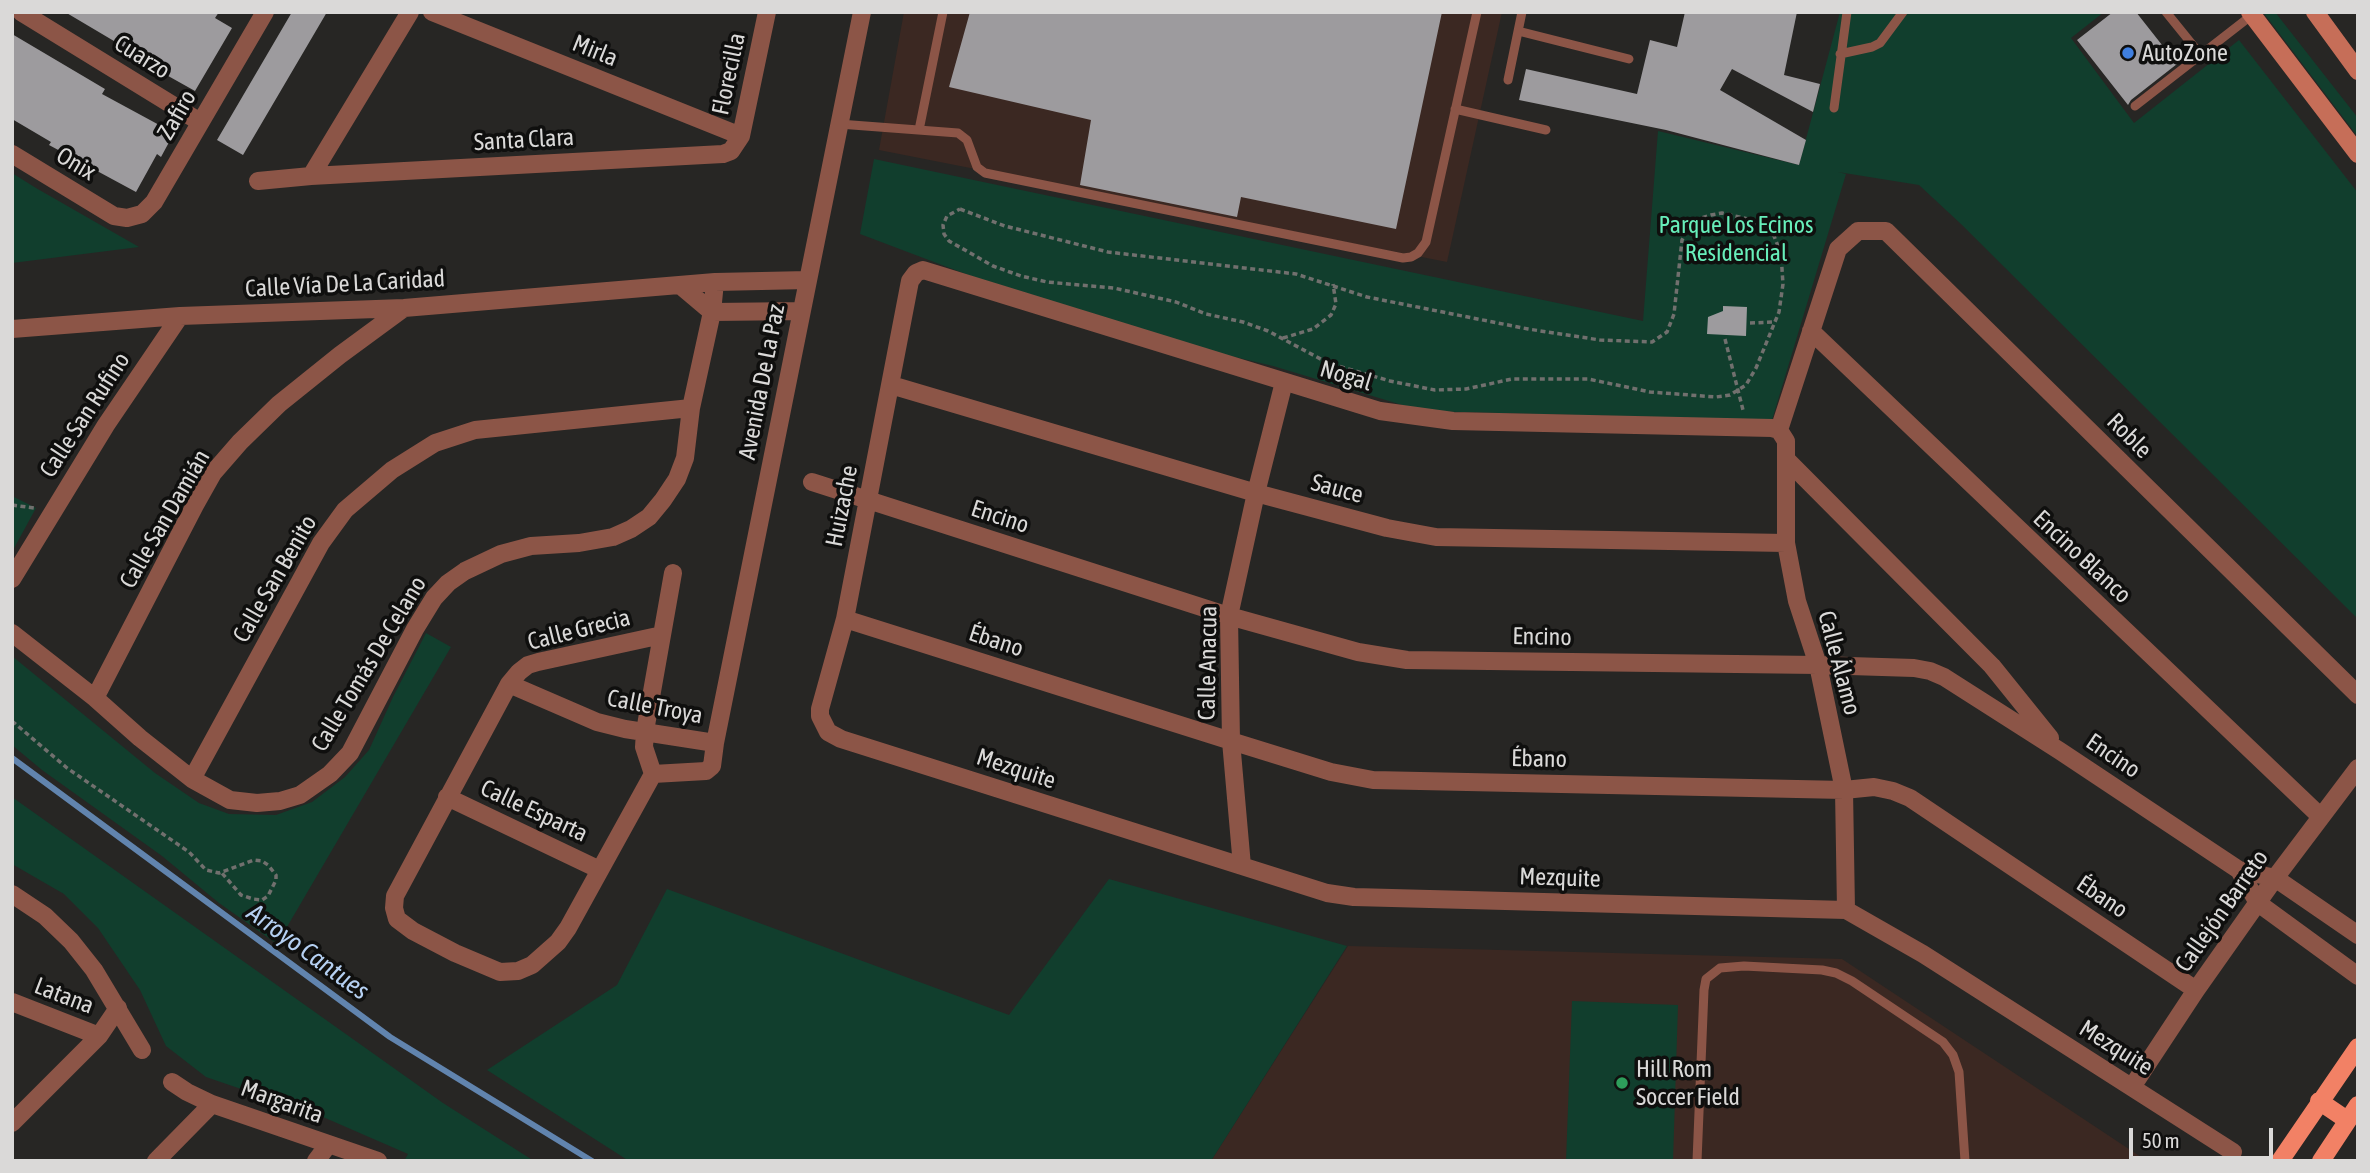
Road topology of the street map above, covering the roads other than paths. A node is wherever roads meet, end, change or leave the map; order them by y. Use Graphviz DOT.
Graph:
graph roads {
  1 [pos="21,12"];
  2 [pos="410,12"];
  3 [pos="432,12"];
  4 [pos="862,12"];
  5 [pos="943,12"];
  6 [pos="1477,12"];
  7 [pos="1522,12"];
  8 [pos="1847,12"];
  9 [pos="1903,12"];
  10 [pos="2166,12"];
  11 [pos="2315,12"];
  12 [pos="260,14"];
  13 [pos="763,14"];
  14 [pos="2251,14"];
  15 [pos="1518,31"];
  16 [pos="1840,54"];
  17 [pos="2200,54"];
  18 [pos="1629,59"];
  19 [pos="2358,71"];
  20 [pos="1508,80"];
  21 [pos="2135,106"];
  22 [pos="1834,108"];
  23 [pos="1455,109"];
  24 [pos="200,122"];
  25 [pos="839,124"];
  26 [pos="919,130"];
  27 [pos="1546,130"];
  28 [pos="739,140"];
  29 [pos="12,153"];
  30 [pos="2358,154"];
  31 [pos="311,176"];
  32 [pos="258,181"];
  33 [pos="114,216"];
  34 [pos="916,273"];
  35 [pos="808,280"];
  36 [pos="715,282"];
  37 [pos="680,285"];
  38 [pos="404,308"];
  39 [pos="802,311"];
  40 [pos="712,312"];
  41 [pos="180,316"];
  42 [pos="12,329"];
  43 [pos="1811,331"];
  44 [pos="1284,382"];
  45 [pos="891,385"];
  46 [pos="691,408"];
  47 [pos="1779,430"];
  48 [pos="1786,459"];
  49 [pos="812,482"];
  50 [pos="1256,493"];
  51 [pos="868,500"];
  52 [pos="1786,543"];
  53 [pos="673,573"];
  54 [pos="12,579"];
  55 [pos="1229,616"];
  56 [pos="845,619"];
  57 [pos="14,635"];
  58 [pos="662,635"];
  59 [pos="1818,665"];
  60 [pos="509,684"];
  61 [pos="2358,695"];
  62 [pos="95,698"];
  63 [pos="645,731"];
  64 [pos="841,739"];
  65 [pos="1231,741"];
  66 [pos="2060,751"];
  67 [pos="714,752"];
  68 [pos="2358,768"];
  69 [pos="653,775"];
  70 [pos="192,779"];
  71 [pos="1844,790"];
  72 [pos="447,797"];
  73 [pos="2320,817"];
  74 [pos="1242,866"];
  75 [pos="600,870"];
  76 [pos="2239,870"];
  77 [pos="2275,878"];
  78 [pos="12,894"];
  79 [pos="2258,902"];
  80 [pos="1846,910"];
  81 [pos="2358,935"];
  82 [pos="2353,969"];
  83 [pos="2196,990"];
  84 [pos="12,1002"];
  85 [pos="118,1008"];
  86 [pos="99,1035"];
  87 [pos="2358,1047"];
  88 [pos="142,1050"];
  89 [pos="172,1082"];
  90 [pos="2132,1087"];
  91 [pos="2319,1101"];
  92 [pos="212,1104"];
  93 [pos="2358,1105"];
  94 [pos="2347,1121"];
  95 [pos="12,1123"];
  96 [pos="328,1145"];
  97 [pos="2233,1152"];
  98 [pos="156,1161"];
  99 [pos="316,1161"];
  100 [pos="378,1161"];
  101 [pos="1697,1161"];
  102 [pos="1965,1161"];
  103 [pos="2280,1161"];
  104 [pos="2321,1161"];
  1 -- 24 [label="street, Cuarzo"];
  2 -- 31 [label="street"];
  3 -- 28 [label="street, Mirla"];
  4 -- 25 [label="street, Avenida De La Paz"];
  5 -- 26 [label="lane"];
  6 -- 23 [label="lane"];
  7 -- 15 [label="lane"];
  8 -- 16 [label="lane"];
  9 -- 16 [label="lane"];
  10 -- 17 [label="lane"];
  11 -- 19 [label="main road"];
  12 -- 24 [label="street, Zafiro"];
  13 -- 28 [label="street, Florecilla"];
  14 -- 17 [label="lane"];
  14 -- 30 [label="main road"];
  15 -- 18 [label="lane"];
  15 -- 20 [label="lane"];
  16 -- 22 [label="lane"];
  17 -- 21 [label="lane"];
  23 -- 26 [label="lane"];
  23 -- 27 [label="lane"];
  24 -- 33 [label="street, Zafiro"];
  25 -- 26 [label="lane"];
  25 -- 35 [label="street, Avenida De La Paz"];
  28 -- 31 [label="street, Santa Clara"];
  29 -- 33 [label="street, Onix"];
  31 -- 32 [label="street, Santa Clara"];
  34 -- 44 [label="street, Nogal"];
  34 -- 45 [label="street, Huizache"];
  35 -- 36 [label="street, Calle Vía De La Caridad"];
  35 -- 39 [label="street, Avenida De La Paz"];
  36 -- 37 [label="street, Calle Vía De La Caridad"];
  36 -- 40 [label="street, Calle Tomás De Celano"];
  37 -- 38 [label="street, Calle Vía De La Caridad"];
  37 -- 40 [label="street"];
  38 -- 41 [label="street, Calle Vía De La Caridad"];
  38 -- 62 [label="street, Calle San Damián"];
  39 -- 40 [label="street"];
  39 -- 67 [label="street, Avenida De La Paz"];
  40 -- 46 [label="street, Calle Tomás De Celano"];
  41 -- 42 [label="street, Calle Vía De La Caridad"];
  41 -- 54 [label="street, Calle San Rufino"];
  43 -- 47 [label="street"];
  43 -- 61 [label="street, Roble"];
  43 -- 73 [label="street, Encino Blanco"];
  44 -- 47 [label="street, Nogal"];
  44 -- 50 [label="street, Calle Anacua"];
  45 -- 50 [label="street, Sauce"];
  45 -- 51 [label="street, Huizache"];
  46 -- 70 [label="street, Calle San Benito"];
  46 -- 70 [label="street, Calle Tomás De Celano"];
  47 -- 48 [label="street, Calle Álamo"];
  48 -- 52 [label="street, Calle Álamo"];
  48 -- 66 [label="street"];
  49 -- 51 [label="street, Encino"];
  50 -- 52 [label="street, Sauce"];
  50 -- 55 [label="street, Calle Anacua"];
  51 -- 55 [label="street, Encino"];
  51 -- 56 [label="street, Huizache"];
  52 -- 59 [label="street, Calle Álamo"];
  53 -- 58 [label="street"];
  55 -- 59 [label="street, Encino"];
  55 -- 65 [label="street, Calle Anacua"];
  56 -- 64 [label="street, Huizache"];
  56 -- 65 [label="street, Ébano"];
  57 -- 62 [label="street, Calle Tomás De Celano"];
  58 -- 60 [label="street, Calle Grecia"];
  58 -- 63 [label="street, Calle Grecia"];
  59 -- 66 [label="street, Encino"];
  59 -- 71 [label="street, Calle Álamo"];
  60 -- 63 [label="street, Calle Troya"];
  60 -- 72 [label="street, Calle Grecia"];
  62 -- 70 [label="street, Calle Tomás De Celano"];
  63 -- 67 [label="street, Calle Troya"];
  63 -- 69 [label="street, Calle Grecia"];
  64 -- 74 [label="street, Mezquite"];
  65 -- 71 [label="street, Ébano"];
  65 -- 74 [label="street, Calle Anacua"];
  66 -- 76 [label="street, Encino"];
  67 -- 69 [label="street, Calle Troya"];
  68 -- 73 [label="street, Callejón Barreto"];
  69 -- 75 [label="street, Calle Grecia"];
  71 -- 80 [label="street, Calle Álamo"];
  71 -- 83 [label="street, Ébano"];
  72 -- 75 [label="street, Calle Esparta"];
  72 -- 75 [label="street, Calle Grecia"];
  73 -- 77 [label="street, Callejón Barreto"];
  74 -- 80 [label="street, Mezquite"];
  76 -- 77 [label="street, Encino"];
  76 -- 79 [label="street, Encino"];
  77 -- 79 [label="street, Callejón Barreto"];
  77 -- 81 [label="street, Encino"];
  78 -- 85 [label="street"];
  79 -- 82 [label="street, Encino"];
  79 -- 83 [label="street, Callejón Barreto"];
  80 -- 90 [label="street, Mezquite"];
  83 -- 90 [label="street, Callejón Barreto"];
  84 -- 86 [label="street, Latana"];
  85 -- 86 [label="street"];
  85 -- 88 [label="street"];
  86 -- 95 [label="street"];
  87 -- 91 [label="main road"];
  89 -- 92 [label="street, Margarita"];
  90 -- 97 [label="street, Mezquite"];
  91 -- 94 [label="main road"];
  91 -- 103 [label="main road"];
  92 -- 96 [label="street, Margarita"];
  92 -- 98 [label="street"];
  93 -- 94 [label="main road"];
  94 -- 104 [label="main road"];
  96 -- 99 [label="street"];
  96 -- 100 [label="street, Margarita"];
  101 -- 102 [label="lane"];
}
